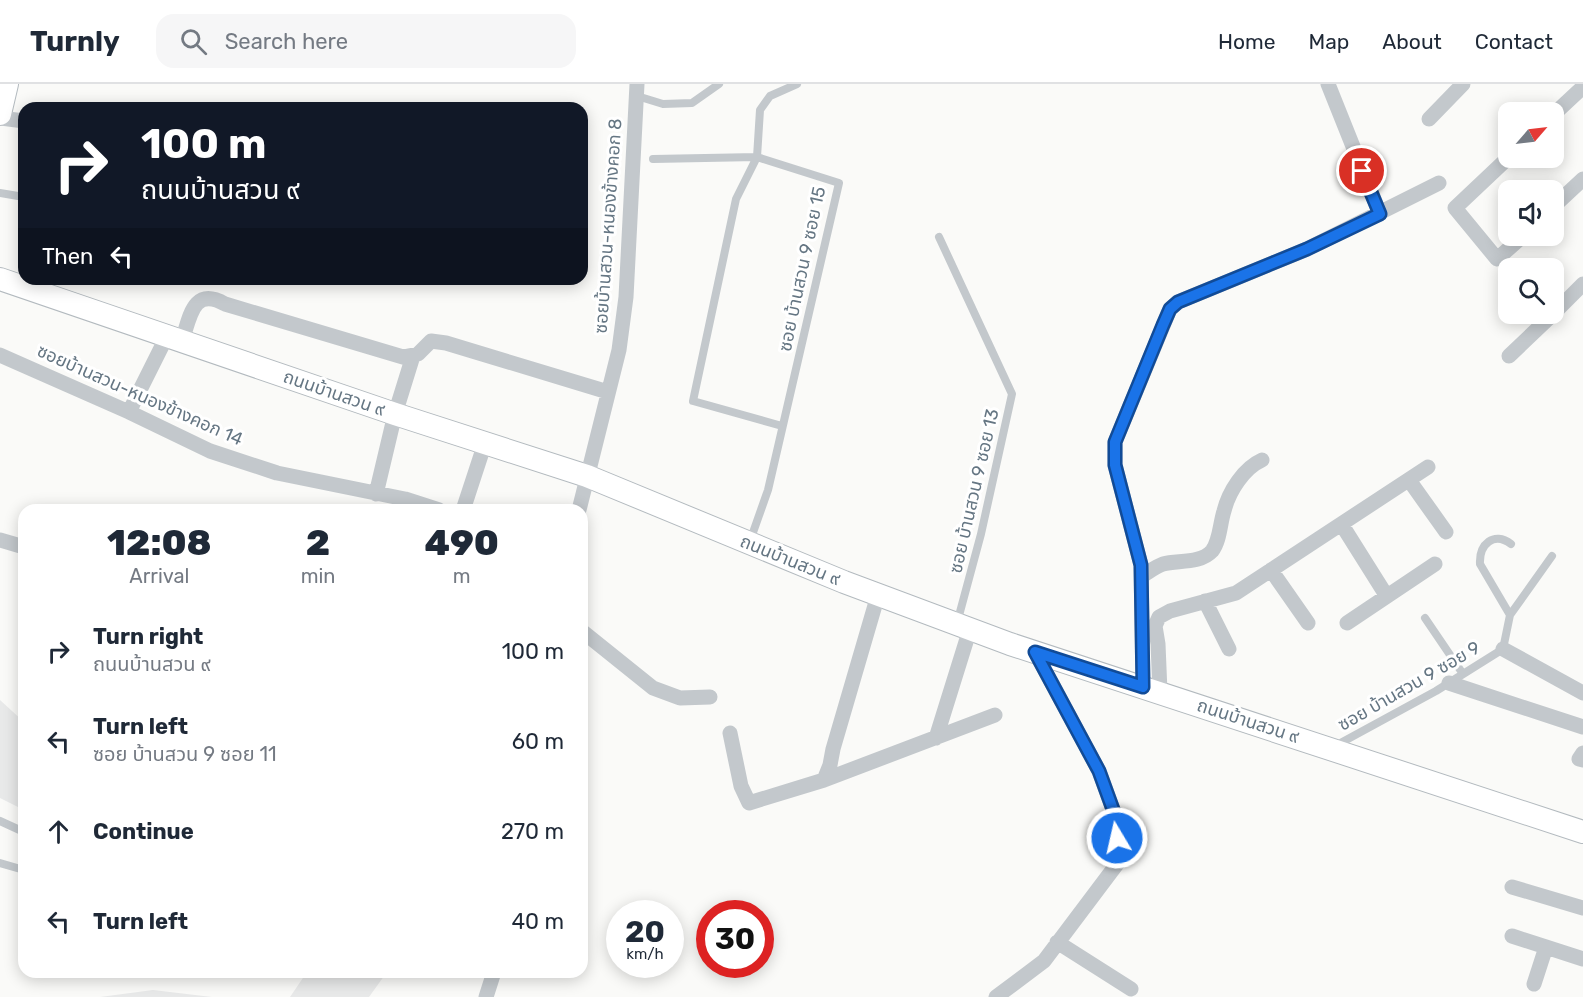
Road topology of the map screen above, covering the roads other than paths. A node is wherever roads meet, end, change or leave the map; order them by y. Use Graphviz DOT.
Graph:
graph roads {
  1 [pos="7,84"];
  2 [pos="719,84"];
  3 [pos="796,84"];
  4 [pos="1328,84"];
  5 [pos="1463,84"];
  6 [pos="1583,87"];
  7 [pos="637,90"];
  8 [pos="1564,105"];
  9 [pos="0,114"];
  10 [pos="0,118"];
  11 [pos="1429,119"];
  12 [pos="18,120"];
  13 [pos="757,157"];
  14 [pos="652,159"];
  15 [pos="1498,167"];
  16 [pos="1583,179"];
  17 [pos="1439,183"];
  18 [pos="0,193"];
  19 [pos="18,196"];
  20 [pos="1564,197"];
  21 [pos="1380,214"];
  22 [pos="939,237"];
  23 [pos="1512,246"];
  24 [pos="0,279"];
  25 [pos="1583,284"];
  26 [pos="1564,302"];
  27 [pos="1542,324"];
  28 [pos="174,338"];
  29 [pos="0,355"];
  30 [pos="413,356"];
  31 [pos="1509,356"];
  32 [pos="608,392"];
  33 [pos="129,412"];
  34 [pos="395,414"];
  35 [pos="782,426"];
  36 [pos="485,443"];
  37 [pos="1262,460"];
  38 [pos="1428,467"];
  39 [pos="587,476"];
  40 [pos="1409,480"];
  41 [pos="376,494"];
  42 [pos="420,504"];
  43 [pos="465,504"];
  44 [pos="580,504"];
  45 [pos="1342,525"];
  46 [pos="1446,532"];
  47 [pos="0,540"];
  48 [pos="749,544"];
  49 [pos="1511,544"];
  50 [pos="18,545"];
  51 [pos="1552,556"];
  52 [pos="1435,564"];
  53 [pos="1271,570"];
  54 [pos="1142,576"];
  55 [pos="878,595"];
  56 [pos="1386,595"];
  57 [pos="1205,601"];
  58 [pos="1510,615"];
  59 [pos="1425,618"];
  60 [pos="1308,623"];
  61 [pos="1347,623"];
  62 [pos="963,627"];
  63 [pos="588,636"];
  64 [pos="1229,649"];
  65 [pos="1503,649"];
  66 [pos="1035,652"];
  67 [pos="1463,674"];
  68 [pos="1449,683"];
  69 [pos="1152,690"];
  70 [pos="1583,693"];
  71 [pos="710,697"];
  72 [pos="995,715"];
  73 [pos="1583,727"];
  74 [pos="730,733"];
  75 [pos="936,738"];
  76 [pos="1330,749"];
  77 [pos="1583,753"];
  78 [pos="1583,760"];
  79 [pos="824,780"];
  80 [pos="0,821"];
  81 [pos="18,829"];
  82 [pos="1583,832"];
  83 [pos="0,863"];
  84 [pos="18,868"];
  85 [pos="1512,887"];
  86 [pos="1583,908"];
  87 [pos="1512,936"];
  88 [pos="1057,942"];
  89 [pos="1546,947"];
  90 [pos="1583,959"];
  91 [pos="492,978"];
  92 [pos="1534,984"];
  93 [pos="1131,989"];
  94 [pos="486,997"];
  95 [pos="996,997"];
  1 -- 9 [label="street"];
  2 -- 7 [label="lane"];
  3 -- 13 [label="lane"];
  4 -- 21 [label="street"];
  5 -- 11 [label="street"];
  6 -- 8 [label="street"];
  7 -- 32 [label="street, ซอยบ้านสวน-หนองข้างคอก 8"];
  10 -- 12 [label="street"];
  13 -- 14 [label="lane, ซอย บ้านสวน 9 ซอย 15"];
  13 -- 35 [label="lane, ซอย บ้านสวน 9 ซอย 15"];
  13 -- 35 [label="lane"];
  15 -- 23 [label="street"];
  16 -- 20 [label="street"];
  17 -- 21 [label="street"];
  18 -- 19 [label="lane"];
  21 -- 54 [label="street"];
  22 -- 62 [label="lane, ซอย บ้านสวน 9 ซอย 13"];
  24 -- 28 [label="street, ถนนบ้านสวน ๙"];
  25 -- 26 [label="street"];
  27 -- 31 [label="street"];
  28 -- 30 [label="street"];
  28 -- 33 [label="street"];
  28 -- 34 [label="street, ถนนบ้านสวน ๙"];
  29 -- 33 [label="street, ซอยบ้านสวน-หนองข้างคอก 14"];
  30 -- 32 [label="street"];
  30 -- 34 [label="street"];
  32 -- 39 [label="street, ซอยบ้านสวน-หนองข้างคอก 8"];
  33 -- 41 [label="street, ซอยบ้านสวน-หนองข้างคอก 14"];
  34 -- 36 [label="street, ถนนบ้านสวน ๙"];
  34 -- 41 [label="street"];
  35 -- 48 [label="lane, ซอย บ้านสวน 9 ซอย 15"];
  36 -- 39 [label="street, ถนนบ้านสวน ๙"];
  36 -- 43 [label="street"];
  37 -- 54 [label="street"];
  38 -- 40 [label="street"];
  39 -- 44 [label="street, ซอยบ้านสวน-หนองข้างคอก 8"];
  39 -- 48 [label="street, ถนนบ้านสวน ๙"];
  40 -- 45 [label="street"];
  40 -- 46 [label="street"];
  41 -- 42 [label="street, ซอยบ้านสวน-หนองข้างคอก 14"];
  45 -- 53 [label="street"];
  45 -- 56 [label="street"];
  47 -- 50 [label="street"];
  48 -- 55 [label="street, ถนนบ้านสวน ๙"];
  49 -- 58 [label="lane"];
  51 -- 58 [label="lane, ซอย บ้านสวน 9 ซอย 9"];
  52 -- 56 [label="street"];
  53 -- 57 [label="street"];
  53 -- 60 [label="street"];
  54 -- 69 [label="street"];
  55 -- 62 [label="street, ถนนบ้านสวน ๙"];
  55 -- 79 [label="street"];
  56 -- 61 [label="street"];
  57 -- 64 [label="street"];
  57 -- 69 [label="street"];
  58 -- 65 [label="lane, ซอย บ้านสวน 9 ซอย 9"];
  59 -- 67 [label="lane"];
  62 -- 66 [label="street, ถนนบ้านสวน ๙"];
  62 -- 75 [label="street"];
  63 -- 71 [label="street"];
  65 -- 67 [label="lane, ซอย บ้านสวน 9 ซอย 9"];
  65 -- 70 [label="street"];
  66 -- 69 [label="street, ถนนบ้านสวน ๙"];
  66 -- 88 [label="street"];
  67 -- 68 [label="lane, ซอย บ้านสวน 9 ซอย 9"];
  68 -- 73 [label="street"];
  68 -- 76 [label="lane, ซอย บ้านสวน 9 ซอย 9"];
  69 -- 76 [label="street, ถนนบ้านสวน ๙"];
  72 -- 75 [label="street"];
  74 -- 79 [label="street"];
  75 -- 79 [label="street"];
  76 -- 82 [label="street, ถนนบ้านสวน ๙"];
  77 -- 78 [label="street"];
  80 -- 81 [label="lane"];
  83 -- 84 [label="lane"];
  85 -- 86 [label="street"];
  87 -- 89 [label="street"];
  88 -- 93 [label="street"];
  88 -- 95 [label="street"];
  89 -- 90 [label="street"];
  89 -- 92 [label="street"];
  91 -- 94 [label="street"];
}
